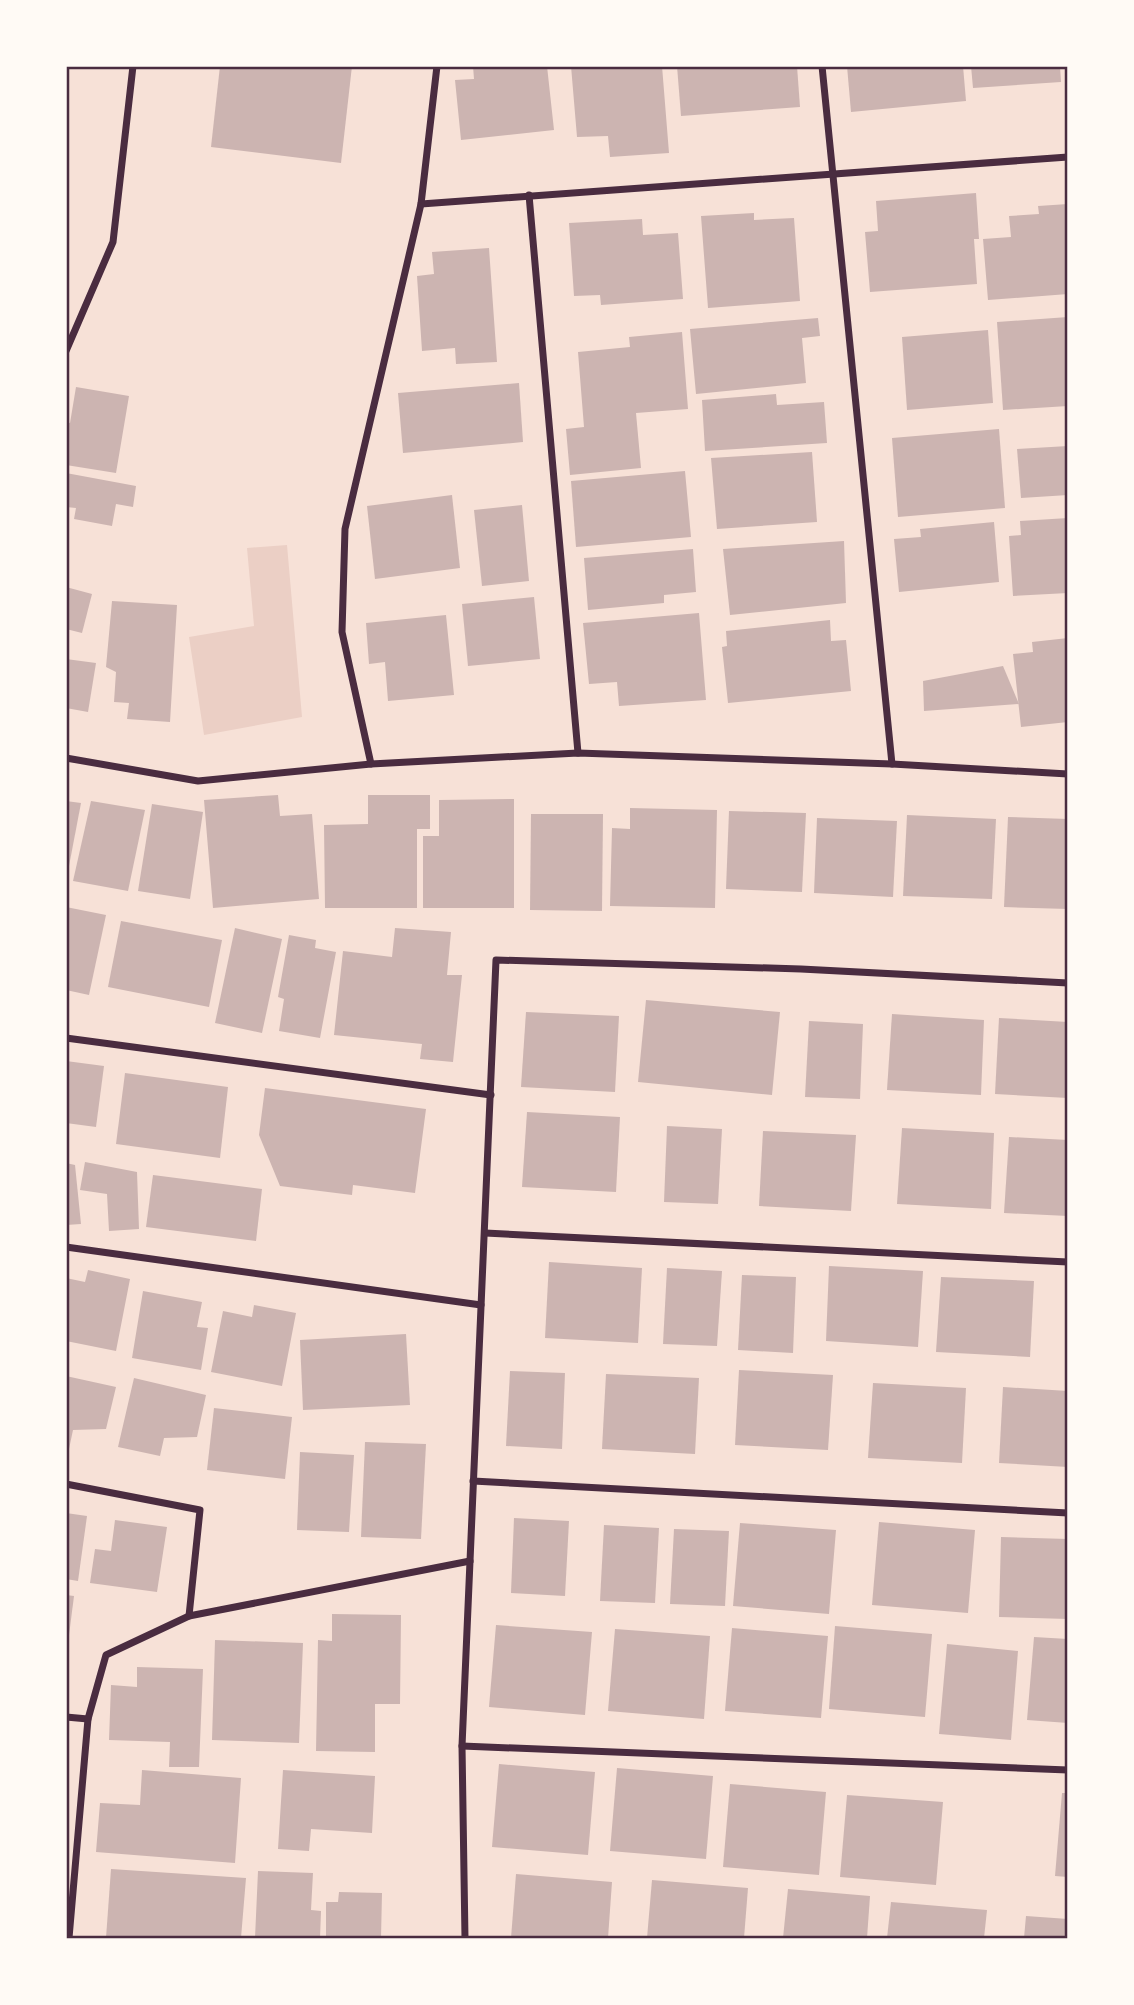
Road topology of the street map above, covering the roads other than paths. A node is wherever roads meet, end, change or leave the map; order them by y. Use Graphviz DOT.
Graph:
graph roads {
  1 [pos="132,66"];
  2 [pos="437,66"];
  3 [pos="822,66"];
  4 [pos="1068,157"];
  5 [pos="833,172"];
  6 [pos="528,195"];
  7 [pos="421,204"];
  8 [pos="66,351"];
  9 [pos="578,753"];
  10 [pos="66,758"];
  11 [pos="371,764"];
  12 [pos="892,764"];
  13 [pos="1068,774"];
  14 [pos="1068,983"];
  15 [pos="66,1038"];
  16 [pos="491,1095"];
  17 [pos="485,1233"];
  18 [pos="66,1247"];
  19 [pos="1068,1262"];
  20 [pos="481,1305"];
  21 [pos="473,1481"];
  22 [pos="66,1485"];
  23 [pos="1068,1513"];
  24 [pos="470,1561"];
  25 [pos="189,1616"];
  26 [pos="66,1717"];
  27 [pos="88,1720"];
  28 [pos="462,1746"];
  29 [pos="1068,1770"];
  30 [pos="69,1938"];
  31 [pos="465,1938"];
  1 -- 8 [label="street"];
  2 -- 7 [label="street"];
  3 -- 5 [label="street"];
  4 -- 5 [label="street"];
  5 -- 6 [label="street"];
  5 -- 12 [label="street"];
  6 -- 7 [label="street"];
  6 -- 9 [label="street"];
  7 -- 11 [label="street"];
  9 -- 11 [label="street"];
  9 -- 12 [label="street"];
  10 -- 11 [label="street"];
  12 -- 13 [label="street"];
  14 -- 16 [label="street"];
  15 -- 16 [label="street"];
  16 -- 17 [label="street"];
  17 -- 19 [label="street"];
  17 -- 20 [label="street"];
  18 -- 20 [label="street"];
  20 -- 21 [label="street"];
  21 -- 23 [label="street"];
  21 -- 24 [label="street"];
  22 -- 25 [label="street"];
  24 -- 25 [label="street"];
  24 -- 28 [label="street"];
  25 -- 27 [label="street"];
  26 -- 27 [label="street"];
  27 -- 30 [label="street"];
  28 -- 29 [label="street"];
  28 -- 31 [label="street"];
}
